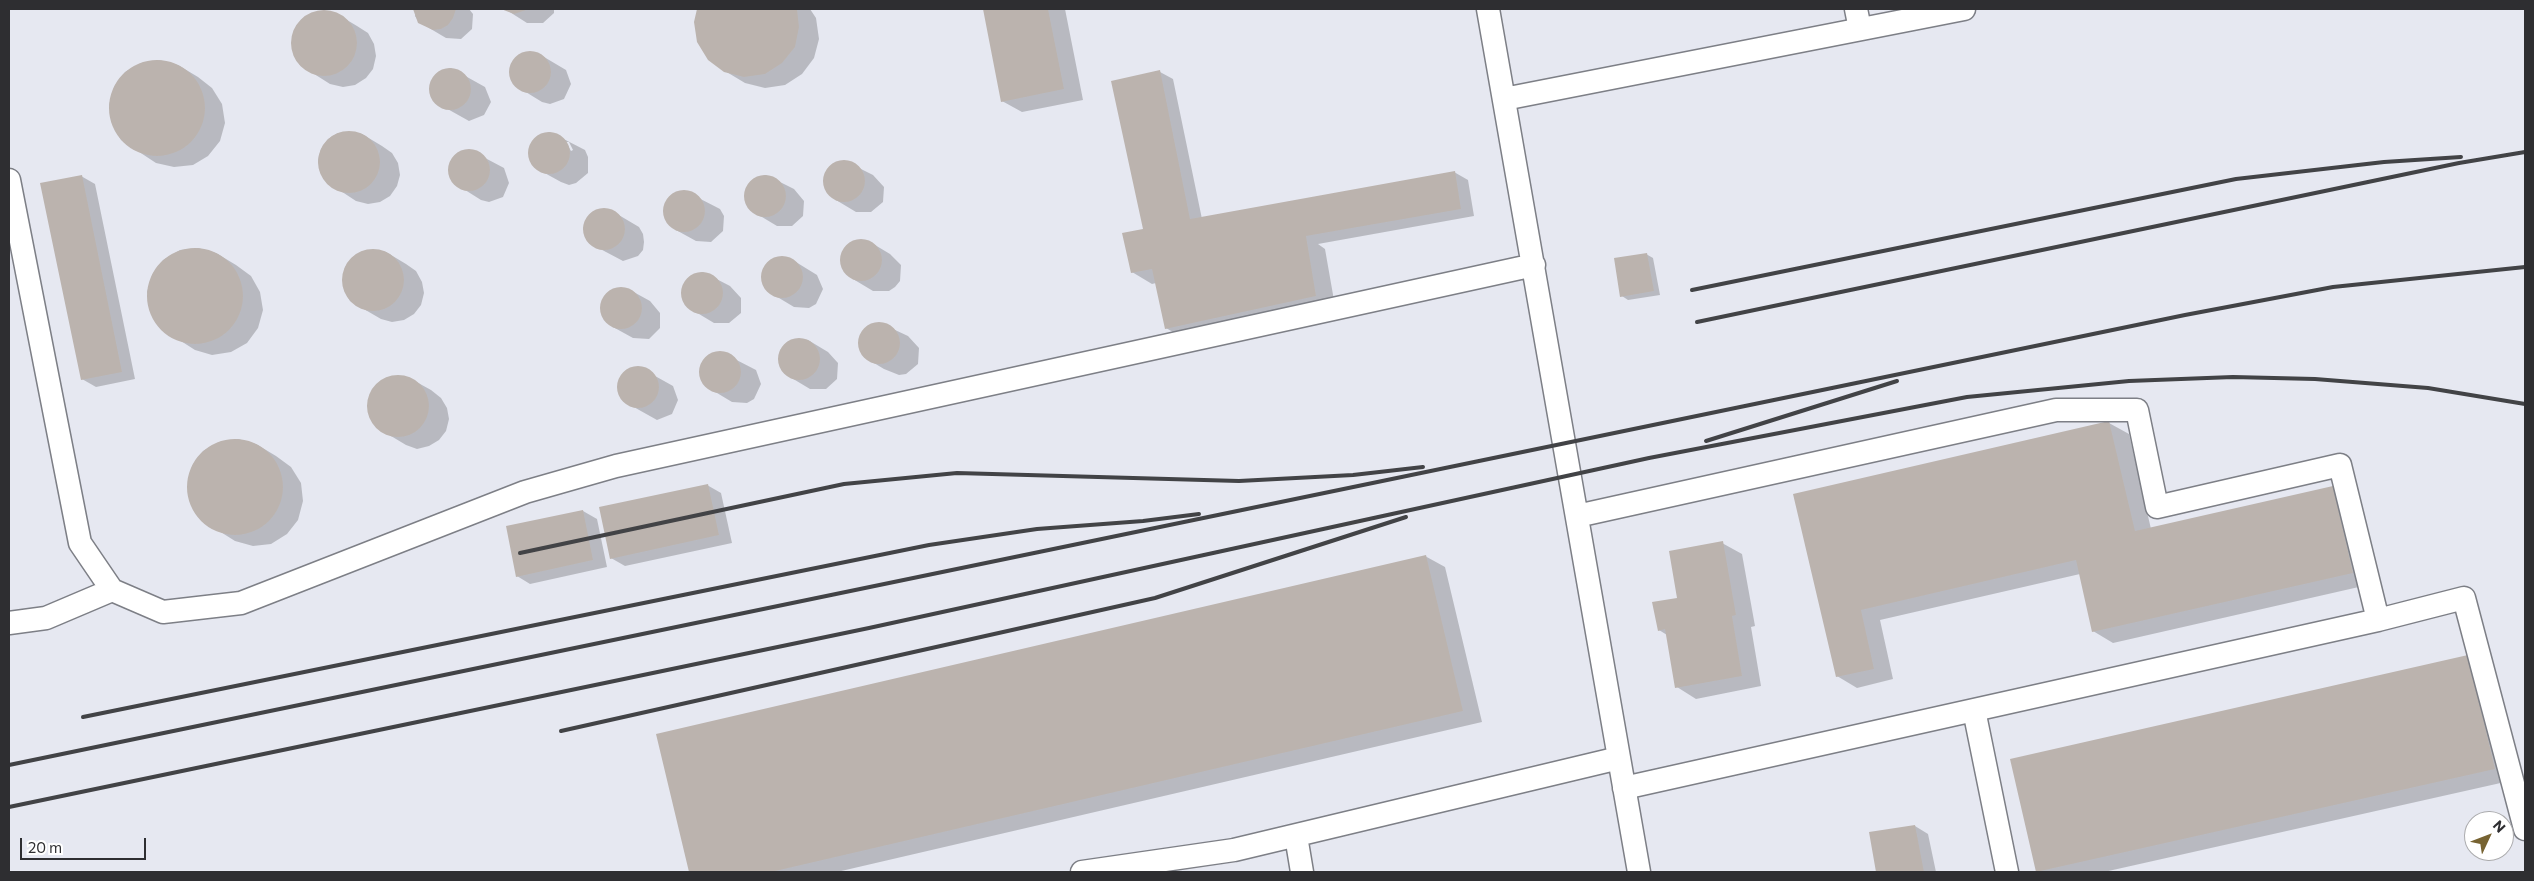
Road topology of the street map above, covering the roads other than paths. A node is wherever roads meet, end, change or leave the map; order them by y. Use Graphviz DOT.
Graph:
graph roads {
  1 [pos="1488,9"];
  2 [pos="1964,9"];
  3 [pos="1858,19"];
  4 [pos="1504,99"];
  5 [pos="9,180"];
  6 [pos="1534,265"];
  7 [pos="1577,516"];
  8 [pos="112,590"];
  9 [pos="2378,620"];
  10 [pos="9,623"];
  11 [pos="1974,710"];
  12 [pos="1620,758"];
  13 [pos="1624,788"];
  14 [pos="2525,829"];
  15 [pos="1296,836"];
  16 [pos="1082,872"];
  17 [pos="1302,872"];
  18 [pos="1639,872"];
  19 [pos="2007,872"];
  1 -- 4 [label="lane"];
  2 -- 3 [label="lane"];
  3 -- 4 [label="lane"];
  4 -- 6 [label="lane"];
  5 -- 8 [label="lane"];
  6 -- 7 [label="lane"];
  6 -- 8 [label="lane"];
  7 -- 9 [label="lane"];
  7 -- 12 [label="lane"];
  8 -- 10 [label="lane"];
  9 -- 11 [label="lane"];
  9 -- 14 [label="lane"];
  11 -- 13 [label="lane"];
  11 -- 19 [label="lane"];
  12 -- 13 [label="lane"];
  12 -- 15 [label="lane"];
  13 -- 18 [label="lane"];
  15 -- 16 [label="lane"];
  15 -- 17 [label="lane"];
}
